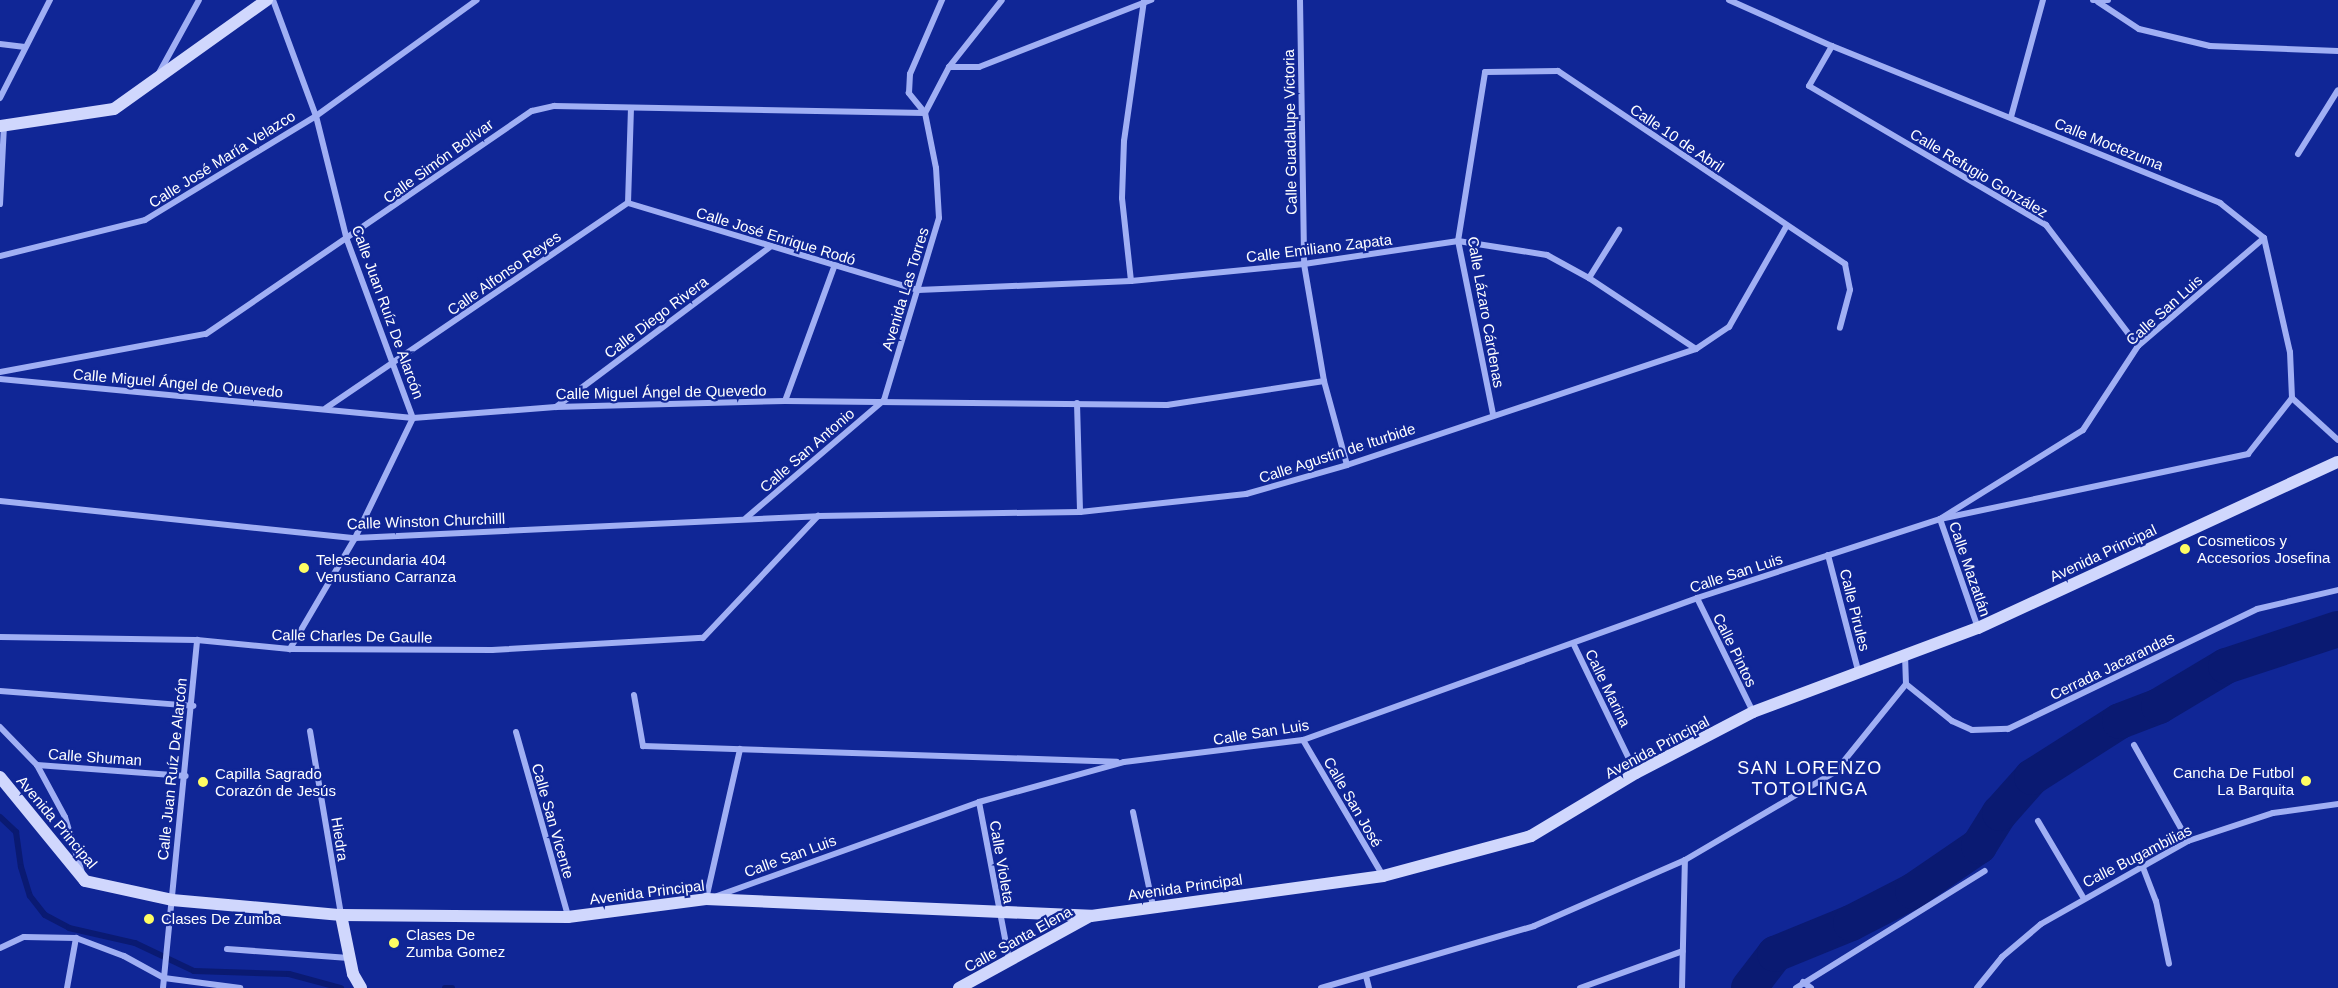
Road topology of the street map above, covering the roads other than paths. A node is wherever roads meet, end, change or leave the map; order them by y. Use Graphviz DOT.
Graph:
graph roads {
  1 [pos="50,0"];
  2 [pos="199,0"];
  3 [pos="267,0"];
  4 [pos="273,0"];
  5 [pos="477,0"];
  6 [pos="942,0"];
  7 [pos="1002,0"];
  8 [pos="1151,0"];
  9 [pos="1300,0"];
  10 [pos="1729,0"];
  11 [pos="2043,0"];
  12 [pos="2108,0"];
  13 [pos="2095,1"];
  14 [pos="1144,2"];
  15 [pos="0,44"];
  16 [pos="1832,46"];
  17 [pos="25,47"];
  18 [pos="2338,51"];
  19 [pos="949,68"];
  20 [pos="1485,72"];
  21 [pos="156,80"];
  22 [pos="2338,90"];
  23 [pos="0,98"];
  24 [pos="632,108"];
  25 [pos="925,113"];
  26 [pos="315,116"];
  27 [pos="2011,117"];
  28 [pos="2,126"];
  29 [pos="2298,154"];
  30 [pos="1,201"];
  31 [pos="628,202"];
  32 [pos="1786,227"];
  33 [pos="1619,230"];
  34 [pos="2264,238"];
  35 [pos="347,240"];
  36 [pos="1458,241"];
  37 [pos="770,247"];
  38 [pos="0,256"];
  39 [pos="1304,264"];
  40 [pos="834,267"];
  41 [pos="1589,278"];
  42 [pos="1131,281"];
  43 [pos="918,290"];
  44 [pos="1840,328"];
  45 [pos="2138,346"];
  46 [pos="1696,349"];
  47 [pos="394,364"];
  48 [pos="0,372"];
  49 [pos="0,378"];
  50 [pos="1324,381"];
  51 [pos="2292,398"];
  52 [pos="884,400"];
  53 [pos="785,401"];
  54 [pos="1077,403"];
  55 [pos="556,406"];
  56 [pos="326,409"];
  57 [pos="1493,414"];
  58 [pos="413,418"];
  59 [pos="2338,440"];
  60 [pos="2338,462"];
  61 [pos="1347,465"];
  62 [pos="0,501"];
  63 [pos="1080,512"];
  64 [pos="818,516"];
  65 [pos="746,518"];
  66 [pos="1940,519"];
  67 [pos="355,538"];
  68 [pos="1828,555"];
  69 [pos="2338,590"];
  70 [pos="1697,598"];
  71 [pos="1978,628"];
  72 [pos="0,637"];
  73 [pos="197,640"];
  74 [pos="1574,645"];
  75 [pos="290,649"];
  76 [pos="1905,653"];
  77 [pos="1858,670"];
  78 [pos="1906,684"];
  79 [pos="0,692"];
  80 [pos="634,695"];
  81 [pos="193,706"];
  82 [pos="1753,712"];
  83 [pos="0,727"];
  84 [pos="310,731"];
  85 [pos="516,732"];
  86 [pos="1303,740"];
  87 [pos="2134,745"];
  88 [pos="740,749"];
  89 [pos="1124,762"];
  90 [pos="37,765"];
  91 [pos="1636,773"];
  92 [pos="186,776"];
  93 [pos="0,777"];
  94 [pos="979,802"];
  95 [pos="2338,804"];
  96 [pos="1133,812"];
  97 [pos="2038,821"];
  98 [pos="2188,841"];
  99 [pos="1685,860"];
  100 [pos="2142,865"];
  101 [pos="1985,871"];
  102 [pos="1383,876"];
  103 [pos="85,881"];
  104 [pos="2083,897"];
  105 [pos="706,899"];
  106 [pos="172,900"];
  107 [pos="1153,906"];
  108 [pos="340,915"];
  109 [pos="998,915"];
  110 [pos="1091,916"];
  111 [pos="568,917"];
  112 [pos="76,938"];
  113 [pos="2,947"];
  114 [pos="227,949"];
  115 [pos="1683,951"];
  116 [pos="350,958"];
  117 [pos="1009,961"];
  118 [pos="2169,964"];
  119 [pos="1366,976"];
  120 [pos="164,978"];
  121 [pos="1803,982"];
  122 [pos="67,988"];
  123 [pos="163,988"];
  124 [pos="240,988"];
  125 [pos="361,988"];
  126 [pos="959,988"];
  127 [pos="1321,988"];
  128 [pos="1369,988"];
  129 [pos="1580,988"];
  130 [pos="1682,988"];
  131 [pos="1796,988"];
  132 [pos="1810,988"];
  133 [pos="1977,988"];
  1 -- 17 [label="street"];
  2 -- 21 [label="street"];
  3 -- 21 [label="street"];
  4 -- 26 [label="street, Calle Juan Ruíz De Alarcón"];
  5 -- 26 [label="street, Calle José María Velazco"];
  6 -- 25 [label="street, Avenida Las Torres"];
  7 -- 19 [label="street"];
  8 -- 14 [label="street"];
  9 -- 39 [label="street, Calle Guadalupe Victoria"];
  10 -- 16 [label="street, Calle Moctezuma"];
  11 -- 27 [label="street"];
  12 -- 13 [label="street"];
  13 -- 18 [label="street"];
  14 -- 19 [label="street"];
  14 -- 42 [label="street"];
  15 -- 17 [label="street"];
  16 -- 27 [label="street, Calle Moctezuma"];
  16 -- 45 [label="street, Calle Refugio González"];
  17 -- 23 [label="street"];
  19 -- 25 [label="street"];
  20 -- 32 [label="street, Calle 10 de Abril"];
  20 -- 36 [label="street, Calle Lázaro Cárdenas"];
  21 -- 28 [label="street"];
  22 -- 29 [label="street"];
  24 -- 25 [label="street, Calle Simón Bolívar"];
  24 -- 31 [label="street"];
  24 -- 35 [label="street, Calle Simón Bolívar"];
  25 -- 43 [label="street, Avenida Las Torres"];
  26 -- 35 [label="street, Calle Juan Ruíz De Alarcón"];
  26 -- 38 [label="street, Calle José María Velazco"];
  27 -- 34 [label="street, Calle Moctezuma"];
  28 -- 30 [label="street"];
  31 -- 37 [label="street, Calle José Enrique Rodó"];
  31 -- 47 [label="street, Calle Alfonso Reyes"];
  32 -- 44 [label="street, Calle 10 de Abril"];
  32 -- 46 [label="street, Calle Agustín de Iturbide"];
  33 -- 41 [label="street"];
  34 -- 45 [label="street, Calle San Luis"];
  34 -- 51 [label="street"];
  35 -- 47 [label="street, Calle Juan Ruíz De Alarcón"];
  35 -- 48 [label="street, Calle Simón Bolívar"];
  36 -- 39 [label="street, Calle Emiliano Zapata"];
  36 -- 41 [label="street, Calle Emiliano Zapata"];
  36 -- 57 [label="street, Calle Lázaro Cárdenas"];
  37 -- 40 [label="street, Calle José Enrique Rodó"];
  37 -- 55 [label="street, Calle Diego Rivera"];
  39 -- 42 [label="street, Calle Emiliano Zapata"];
  39 -- 50 [label="street, Calle Guadalupe Victoria"];
  40 -- 43 [label="street, Calle José Enrique Rodó"];
  40 -- 53 [label="street"];
  41 -- 46 [label="street, Calle Emiliano Zapata"];
  42 -- 43 [label="street, Calle Emiliano Zapata"];
  43 -- 52 [label="street, Avenida Las Torres"];
  45 -- 66 [label="street, Calle San Luis"];
  46 -- 57 [label="street, Calle Agustín de Iturbide"];
  47 -- 56 [label="street, Calle Alfonso Reyes"];
  47 -- 58 [label="street, Calle Juan Ruíz De Alarcón"];
  49 -- 56 [label="street, Calle Miguel Ángel de Quevedo"];
  50 -- 54 [label="street, Calle Miguel Ángel de Quevedo"];
  50 -- 61 [label="street, Calle Guadalupe Victoria"];
  51 -- 59 [label="street"];
  51 -- 66 [label="street"];
  52 -- 53 [label="street, Calle Miguel Ángel de Quevedo"];
  52 -- 54 [label="street, Calle Miguel Ángel de Quevedo"];
  52 -- 65 [label="street, Calle San Antonio"];
  53 -- 55 [label="street, Calle Miguel Ángel de Quevedo"];
  54 -- 63 [label="street"];
  55 -- 58 [label="street, Calle Miguel Ángel de Quevedo"];
  56 -- 58 [label="street, Calle Miguel Ángel de Quevedo"];
  57 -- 61 [label="street, Calle Agustín de Iturbide"];
  58 -- 67 [label="street, Calle Juan Ruíz De Alarcón"];
  60 -- 71 [label="street, Avenida Principal"];
  61 -- 63 [label="street, Calle Agustín de Iturbide"];
  62 -- 67 [label="street, Calle Winston Churchilll"];
  63 -- 64 [label="street, Calle Agustín de Iturbide"];
  64 -- 65 [label="street, Calle Winston Churchilll"];
  64 -- 75 [label="street, Calle Charles De Gaulle"];
  65 -- 67 [label="street, Calle Winston Churchilll"];
  66 -- 68 [label="street, Calle San Luis"];
  66 -- 71 [label="street, Calle Mazatlán"];
  67 -- 75 [label="street, Calle Juan Ruíz De Alarcón"];
  68 -- 70 [label="street, Calle San Luis"];
  68 -- 77 [label="street, Calle Pirules"];
  69 -- 78 [label="street, Cerrada Jacarandas"];
  70 -- 74 [label="street, Calle San Luis"];
  70 -- 82 [label="street, Calle Pintos"];
  71 -- 76 [label="street, Avenida Principal"];
  72 -- 73 [label="street, Calle Charles De Gaulle"];
  73 -- 75 [label="street, Calle Charles De Gaulle"];
  73 -- 81 [label="street, Calle Juan Ruíz De Alarcón"];
  74 -- 86 [label="street, Calle San Luis"];
  74 -- 91 [label="street, Calle Marina"];
  76 -- 77 [label="street, Avenida Principal"];
  76 -- 78 [label="street"];
  77 -- 82 [label="street, Avenida Principal"];
  78 -- 99 [label="street"];
  79 -- 81 [label="street"];
  80 -- 88 [label="street"];
  81 -- 92 [label="street, Calle Juan Ruíz De Alarcón"];
  82 -- 91 [label="street, Avenida Principal"];
  83 -- 90 [label="street"];
  84 -- 108 [label="street, Hiedra"];
  85 -- 111 [label="street, Calle San Vicente"];
  86 -- 89 [label="street, Calle San Luis"];
  86 -- 102 [label="street, Calle San José"];
  87 -- 98 [label="street"];
  88 -- 89 [label="street, Calle San Luis"];
  88 -- 105 [label="street"];
  89 -- 94 [label="street, Calle San Luis"];
  90 -- 92 [label="street, Calle Shuman"];
  90 -- 103 [label="street"];
  91 -- 102 [label="street, Avenida Principal"];
  92 -- 106 [label="street, Calle Juan Ruíz De Alarcón"];
  93 -- 103 [label="street, Avenida Principal"];
  94 -- 105 [label="street, Calle San Luis"];
  94 -- 109 [label="street, Calle Violeta"];
  95 -- 98 [label="street, Calle Bugambilias"];
  96 -- 107 [label="street"];
  97 -- 104 [label="street"];
  98 -- 100 [label="street, Calle Bugambilias"];
  99 -- 115 [label="street"];
  99 -- 119 [label="street"];
  100 -- 104 [label="street, Calle Bugambilias"];
  100 -- 118 [label="street"];
  101 -- 121 [label="street"];
  102 -- 107 [label="street, Avenida Principal"];
  103 -- 106 [label="street, Avenida Principal"];
  104 -- 133 [label="street, Calle Bugambilias"];
  105 -- 109 [label="street, Avenida Principal"];
  105 -- 111 [label="street, Avenida Principal"];
  106 -- 108 [label="street, Avenida Principal"];
  106 -- 120 [label="street, Calle Juan Ruíz De Alarcón"];
  107 -- 110 [label="street, Avenida Principal"];
  108 -- 111 [label="street, Avenida Principal"];
  108 -- 116 [label="street"];
  109 -- 110 [label="street, Avenida Principal"];
  109 -- 117 [label="street, Calle Violeta"];
  110 -- 117 [label="street, Calle Santa Elena"];
  112 -- 113 [label="street"];
  112 -- 120 [label="street"];
  112 -- 122 [label="street"];
  114 -- 116 [label="street"];
  115 -- 129 [label="street"];
  115 -- 130 [label="street"];
  116 -- 125 [label="street"];
  117 -- 126 [label="street, Calle Santa Elena"];
  119 -- 127 [label="street"];
  119 -- 128 [label="street"];
  120 -- 123 [label="street, Calle Juan Ruíz De Alarcón"];
  120 -- 124 [label="street"];
  121 -- 131 [label="street"];
  121 -- 132 [label="street"];
}
